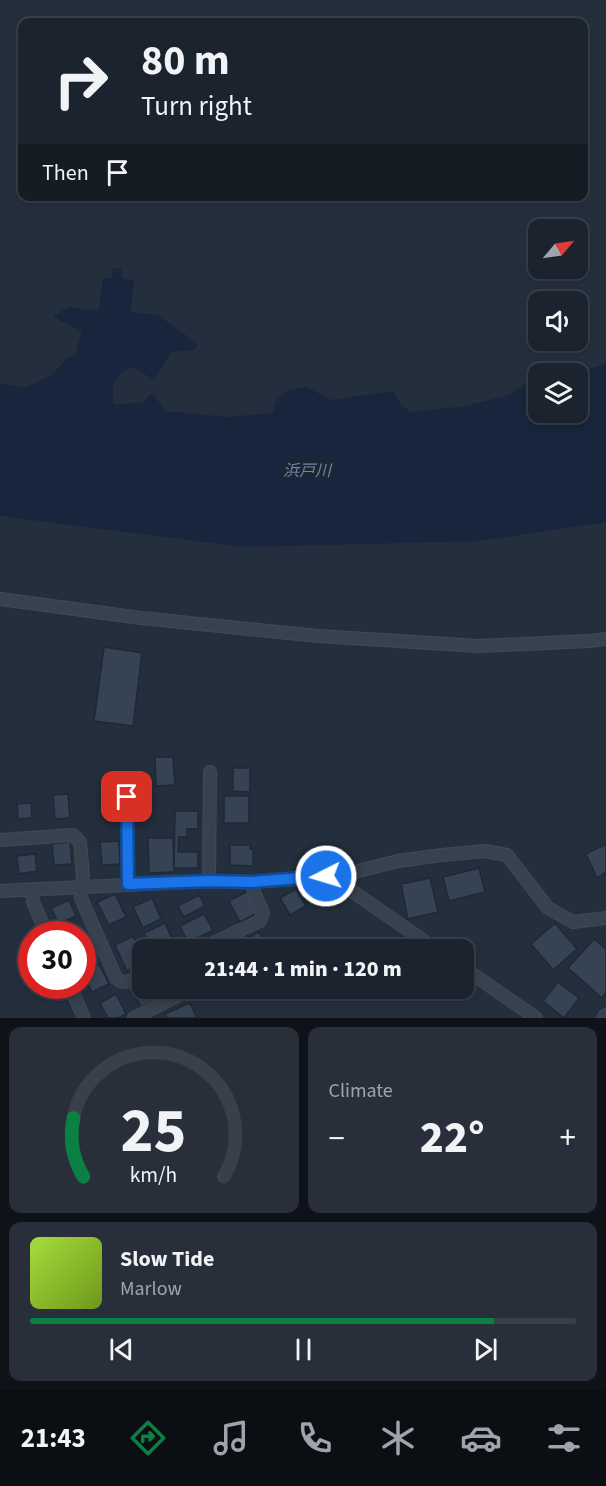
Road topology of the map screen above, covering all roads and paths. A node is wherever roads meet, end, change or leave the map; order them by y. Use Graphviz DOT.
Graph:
graph roads {
  1 [pos="0,599"];
  2 [pos="606,639"];
  3 [pos="210,772"];
  4 [pos="127,797"];
  5 [pos="0,840"];
  6 [pos="339,876"];
  7 [pos="209,881"];
  8 [pos="252,882"];
  9 [pos="128,884"];
  10 [pos="81,887"];
  11 [pos="32,889"];
  12 [pos="0,891"];
  13 [pos="606,918"];
  14 [pos="41,921"];
  15 [pos="222,939"];
  16 [pos="421,939"];
  17 [pos="474,975"];
  18 [pos="132,980"];
  19 [pos="76,999"];
  20 [pos="171,999"];
  21 [pos="84,1018"];
  22 [pos="134,1018"];
  23 [pos="536,1018"];
  1 -- 2 [label="street"];
  3 -- 7 [label="street"];
  4 -- 9 [label="street"];
  5 -- 10 [label="street"];
  6 -- 8 [label="street"];
  6 -- 13 [label="street"];
  6 -- 16 [label="street"];
  7 -- 8 [label="street"];
  7 -- 9 [label="street"];
  8 -- 15 [label="street"];
  9 -- 10 [label="street"];
  10 -- 11 [label="street"];
  10 -- 18 [label="street"];
  11 -- 12 [label="street"];
  11 -- 14 [label="street"];
  17 -- 23 [label="street"];
  19 -- 21 [label="street"];
  20 -- 22 [label="street"];
}
